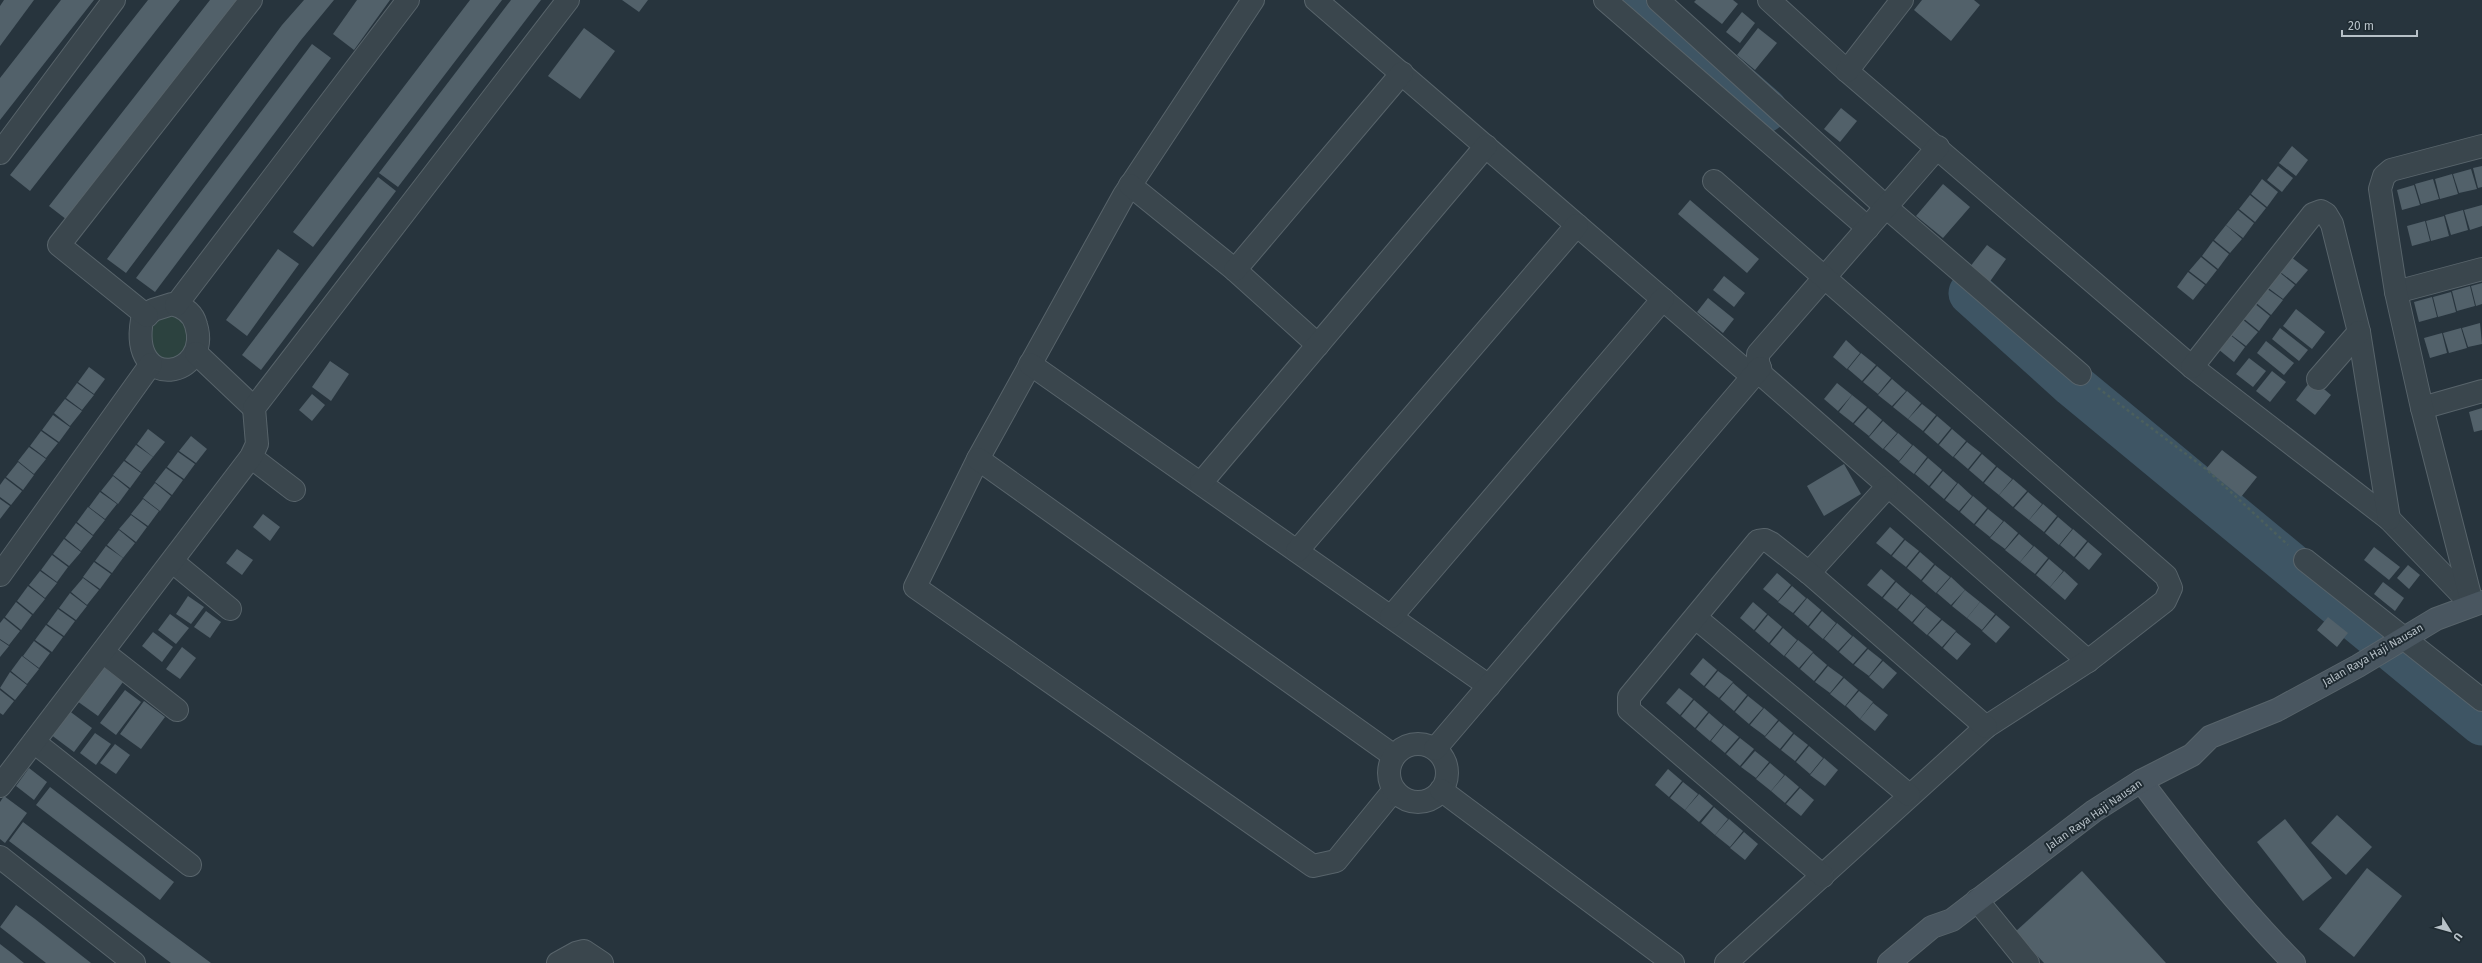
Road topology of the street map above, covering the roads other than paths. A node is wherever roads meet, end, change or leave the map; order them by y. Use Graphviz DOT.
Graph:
graph roads {
  1 [pos="114,0"];
  2 [pos="250,0"];
  3 [pos="408,0"];
  4 [pos="568,0"];
  5 [pos="1254,0"];
  6 [pos="1316,0"];
  7 [pos="1605,0"];
  8 [pos="1658,0"];
  9 [pos="1770,0"];
  10 [pos="1902,0"];
  11 [pos="1847,71"];
  12 [pos="1402,73"];
  13 [pos="1486,146"];
  14 [pos="2482,146"];
  15 [pos="1938,147"];
  16 [pos="0,153"];
  17 [pos="1714,181"];
  18 [pos="1130,185"];
  19 [pos="1886,207"];
  20 [pos="1577,225"];
  21 [pos="1868,228"];
  22 [pos="2482,269"];
  23 [pos="1235,270"];
  24 [pos="1824,278"];
  25 [pos="2396,292"];
  26 [pos="1663,299"];
  27 [pos="176,305"];
  28 [pos="147,316"];
  29 [pos="2359,332"];
  30 [pos="1318,345"];
  31 [pos="196,353"];
  32 [pos="151,364"];
  33 [pos="1030,364"];
  34 [pos="2192,367"];
  35 [pos="1756,373"];
  36 [pos="2080,374"];
  37 [pos="2318,379"];
  38 [pos="2482,391"];
  39 [pos="254,408"];
  40 [pos="2422,408"];
  41 [pos="251,457"];
  42 [pos="978,459"];
  43 [pos="1201,483"];
  44 [pos="1887,487"];
  45 [pos="294,490"];
  46 [pos="2389,519"];
  47 [pos="1297,551"];
  48 [pos="2305,560"];
  49 [pos="173,562"];
  50 [pos="1808,573"];
  51 [pos="0,575"];
  52 [pos="2477,603"];
  53 [pos="230,609"];
  54 [pos="1391,617"];
  55 [pos="1696,618"];
  56 [pos="2404,637"];
  57 [pos="103,652"];
  58 [pos="2088,661"];
  59 [pos="1489,686"];
  60 [pos="2482,700"];
  61 [pos="177,710"];
  62 [pos="1986,727"];
  63 [pos="34,742"];
  64 [pos="1435,749"];
  65 [pos="1394,756"];
  66 [pos="2141,781"];
  67 [pos="0,786"];
  68 [pos="1394,790"];
  69 [pos="1441,790"];
  70 [pos="1909,795"];
  71 [pos="0,857"];
  72 [pos="190,865"];
  73 [pos="1823,876"];
  74 [pos="1977,900"];
  75 [pos="134,963"];
  76 [pos="558,963"];
  77 [pos="602,963"];
  78 [pos="1673,963"];
  79 [pos="1726,963"];
  80 [pos="1889,963"];
  81 [pos="2028,963"];
  82 [pos="2294,963"];
  1 -- 16 [label="street"];
  2 -- 28 [label="street"];
  3 -- 27 [label="street"];
  4 -- 39 [label="street"];
  5 -- 18 [label="street"];
  6 -- 12 [label="street"];
  7 -- 21 [label="street"];
  8 -- 19 [label="street"];
  9 -- 11 [label="street"];
  10 -- 11 [label="street"];
  11 -- 15 [label="street"];
  12 -- 13 [label="street"];
  12 -- 23 [label="street"];
  13 -- 20 [label="street"];
  13 -- 30 [label="street"];
  14 -- 25 [label="street"];
  15 -- 19 [label="street"];
  15 -- 34 [label="street"];
  17 -- 24 [label="street"];
  18 -- 23 [label="street"];
  18 -- 33 [label="street"];
  19 -- 21 [label="street"];
  19 -- 36 [label="street"];
  20 -- 26 [label="street"];
  20 -- 47 [label="street"];
  21 -- 24 [label="street"];
  22 -- 25 [label="street"];
  23 -- 30 [label="street"];
  24 -- 35 [label="street"];
  24 -- 58 [label="street"];
  25 -- 40 [label="street"];
  26 -- 35 [label="street"];
  26 -- 54 [label="street"];
  27 -- 28 [label="street"];
  27 -- 31 [label="street"];
  28 -- 32 [label="street"];
  29 -- 34 [label="street"];
  29 -- 37 [label="street"];
  29 -- 46 [label="street"];
  30 -- 43 [label="street"];
  31 -- 32 [label="street"];
  31 -- 39 [label="street"];
  32 -- 51 [label="street"];
  33 -- 42 [label="street"];
  33 -- 43 [label="street"];
  34 -- 46 [label="street"];
  35 -- 44 [label="street"];
  35 -- 59 [label="street"];
  38 -- 40 [label="street"];
  39 -- 41 [label="street"];
  40 -- 52 [label="street"];
  41 -- 45 [label="street"];
  41 -- 49 [label="street"];
  42 -- 65 [label="street"];
  42 -- 68 [label="street"];
  43 -- 47 [label="street"];
  44 -- 50 [label="street"];
  44 -- 58 [label="street"];
  46 -- 52 [label="street"];
  47 -- 54 [label="street"];
  48 -- 56 [label="street"];
  49 -- 53 [label="street"];
  49 -- 57 [label="street"];
  50 -- 55 [label="street"];
  50 -- 62 [label="street"];
  52 -- 56 [label="street, Jalan Raya Haji Nausan"];
  54 -- 59 [label="street"];
  55 -- 70 [label="street"];
  55 -- 73 [label="street"];
  56 -- 60 [label="street"];
  56 -- 66 [label="street, Jalan Raya Haji Nausan"];
  57 -- 61 [label="street"];
  57 -- 63 [label="street"];
  58 -- 62 [label="street"];
  59 -- 64 [label="street"];
  62 -- 70 [label="street"];
  63 -- 67 [label="street"];
  63 -- 72 [label="street"];
  64 -- 65 [label="street"];
  64 -- 69 [label="street"];
  65 -- 68 [label="street"];
  66 -- 74 [label="street, Jalan Raya Haji Nausan"];
  66 -- 82 [label="street"];
  68 -- 69 [label="street"];
  69 -- 78 [label="street"];
  70 -- 73 [label="street"];
  71 -- 75 [label="street"];
  73 -- 79 [label="street"];
  74 -- 80 [label="street, Jalan Raya Haji Nausan"];
  74 -- 81 [label="street"];
  76 -- 77 [label="street"];
}
